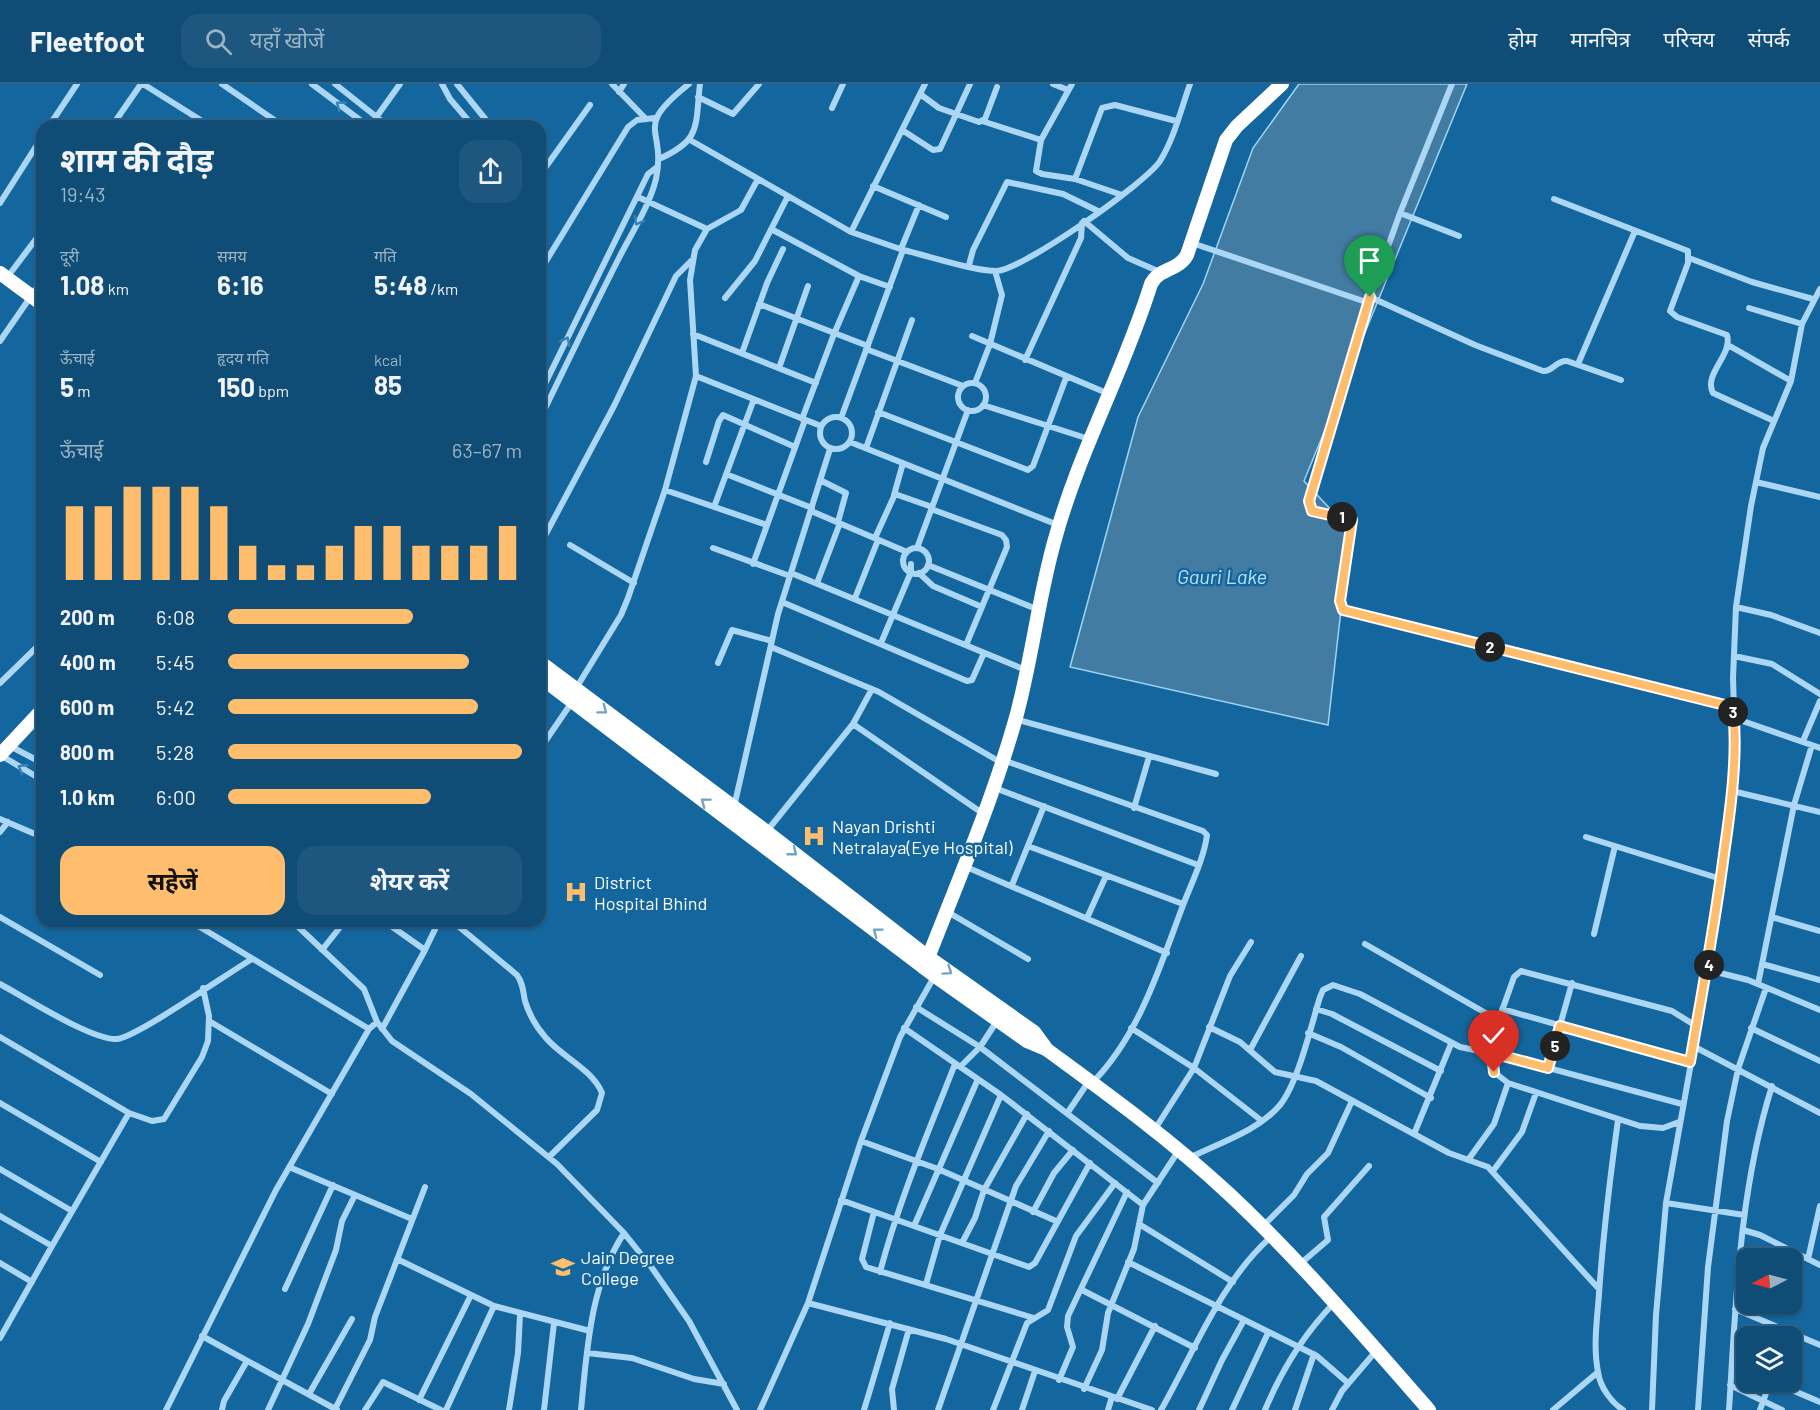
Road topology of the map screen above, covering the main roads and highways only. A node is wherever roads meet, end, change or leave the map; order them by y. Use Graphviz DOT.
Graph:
graph roads {
  1 [pos="1282,84"];
  2 [pos="0,262"];
  3 [pos="4,276"];
  4 [pos="36,294"];
  5 [pos="546,669"];
  6 [pos="546,681"];
  7 [pos="572,697"];
  8 [pos="36,716"];
  9 [pos="2,751"];
  10 [pos="929,967"];
  11 [pos="1046,1049"];
  12 [pos="1429,1410"];
  1 -- 10 [label="highway"];
  2 -- 3 [label="highway"];
  3 -- 4 [label="highway"];
  5 -- 7 [label="highway"];
  6 -- 7 [label="highway"];
  10 -- 7 [label="highway, one-way"];
  7 -- 10 [label="highway, one-way"];
  8 -- 9 [label="highway"];
  10 -- 11 [label="highway"];
  10 -- 11 [label="highway, one-way"];
  11 -- 12 [label="highway"];
}
